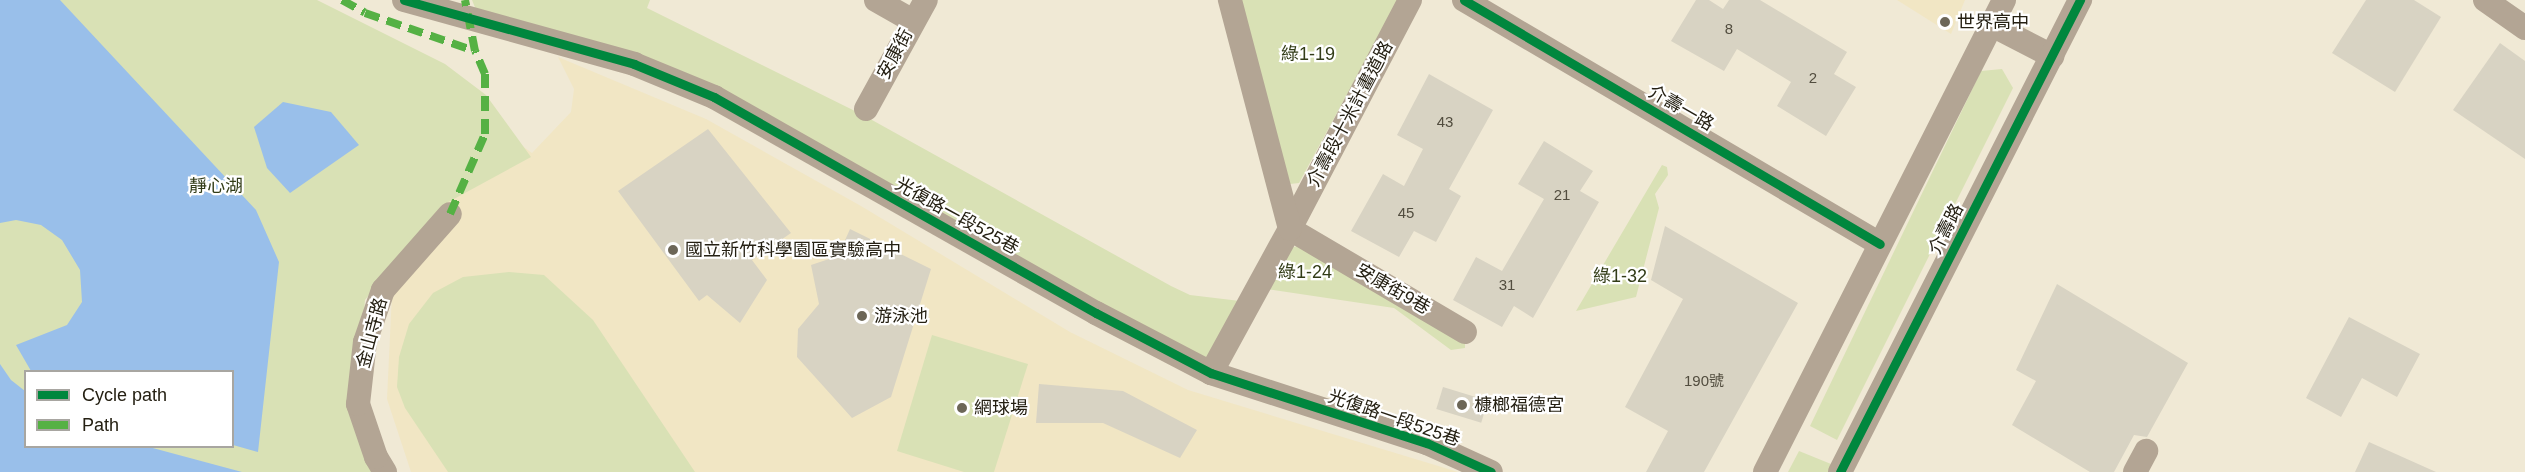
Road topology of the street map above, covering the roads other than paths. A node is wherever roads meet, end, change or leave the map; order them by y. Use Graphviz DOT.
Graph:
graph roads {
  1 [pos="404,0"];
  2 [pos="876,0"];
  3 [pos="926,0"];
  4 [pos="1230,0"];
  5 [pos="1410,0"];
  6 [pos="1464,0"];
  7 [pos="2004,0"];
  8 [pos="2080,0"];
  9 [pos="2485,0"];
  10 [pos="913,21"];
  11 [pos="1992,25"];
  12 [pos="2525,28"];
  13 [pos="2052,56"];
  14 [pos="866,109"];
  15 [pos="450,214"];
  16 [pos="1290,229"];
  17 [pos="1880,244"];
  18 [pos="1465,332"];
  19 [pos="1211,373"];
  20 [pos="2146,451"];
  21 [pos="385,472"];
  22 [pos="1491,472"];
  23 [pos="1765,472"];
  24 [pos="1840,472"];
  25 [pos="2135,472"];
  1 -- 19 [label="street, 光復路一段525巷"];
  2 -- 10 [label="street"];
  3 -- 10 [label="street, 安康街"];
  4 -- 16 [label="street"];
  5 -- 16 [label="street, 介壽段十米計畫道路"];
  6 -- 17 [label="street, 介壽一路"];
  7 -- 11 [label="street"];
  8 -- 13 [label="street, 介壽路"];
  9 -- 12 [label="street"];
  10 -- 14 [label="street, 安康街"];
  11 -- 13 [label="street"];
  11 -- 17 [label="street"];
  13 -- 24 [label="street, 介壽路"];
  15 -- 21 [label="street, 金山寺路"];
  16 -- 18 [label="street, 安康街9巷"];
  16 -- 19 [label="street, 介壽段十米計畫道路"];
  17 -- 23 [label="street"];
  19 -- 22 [label="street, 光復路一段525巷"];
  20 -- 25 [label="street"];
}
